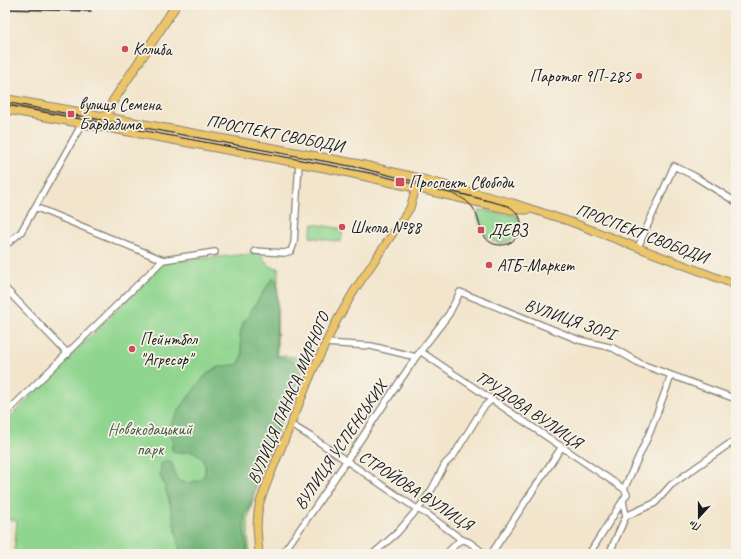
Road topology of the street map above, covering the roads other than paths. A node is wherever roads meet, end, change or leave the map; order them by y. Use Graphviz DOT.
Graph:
graph roads {
  1 [pos="176,5"];
  2 [pos="5,98"];
  3 [pos="5,109"];
  4 [pos="85,113"];
  5 [pos="107,117"];
  6 [pos="82,123"];
  7 [pos="102,127"];
  8 [pos="299,163"];
  9 [pos="419,178"];
  10 [pos="416,188"];
  11 [pos="736,202"];
  12 [pos="35,207"];
  13 [pos="537,210"];
  14 [pos="5,246"];
  15 [pos="638,247"];
  16 [pos="255,251"];
  17 [pos="215,252"];
  18 [pos="163,260"];
  19 [pos="736,285"];
  20 [pos="5,288"];
  21 [pos="325,343"];
  22 [pos="420,351"];
  23 [pos="68,354"];
  24 [pos="416,357"];
  25 [pos="672,376"];
  26 [pos="736,399"];
  27 [pos="491,400"];
  28 [pos="5,414"];
  29 [pos="290,424"];
  30 [pos="736,442"];
  31 [pos="561,448"];
  32 [pos="346,461"];
  33 [pos="624,489"];
  34 [pos="624,501"];
  35 [pos="417,509"];
  36 [pos="626,516"];
  37 [pos="461,539"];
  38 [pos="260,554"];
  39 [pos="282,554"];
  40 [pos="373,554"];
  41 [pos="446,554"];
  42 [pos="485,554"];
  43 [pos="488,554"];
  44 [pos="589,554"];
  45 [pos="609,554"];
  1 -- 5 [label="highway"];
  2 -- 4 [label="highway, ПРОСПЕКТ СВОБОДИ"];
  3 -- 6 [label="highway, ПРОСПЕКТ СВОБОДИ"];
  4 -- 5 [label="highway, ПРОСПЕКТ СВОБОДИ"];
  4 -- 6 [label="street"];
  5 -- 7 [label="highway"];
  5 -- 9 [label="main road, ПРОСПЕКТ СВОБОДИ"];
  6 -- 7 [label="highway, ПРОСПЕКТ СВОБОДИ"];
  6 -- 12 [label="street"];
  7 -- 8 [label="main road, ПРОСПЕКТ СВОБОДИ"];
  8 -- 10 [label="main road, ПРОСПЕКТ СВОБОДИ"];
  8 -- 16 [label="street"];
  9 -- 10 [label="main road, ВУЛИЦЯ ПАНАСА МИРНОГО"];
  9 -- 13 [label="main road, ПРОСПЕКТ СВОБОДИ"];
  10 -- 13 [label="main road, ПРОСПЕКТ СВОБОДИ"];
  10 -- 21 [label="main road, ВУЛИЦЯ ПАНАСА МИРНОГО"];
  11 -- 15 [label="street"];
  12 -- 14 [label="street"];
  12 -- 18 [label="street"];
  13 -- 15 [label="main road, ПРОСПЕКТ СВОБОДИ"];
  15 -- 19 [label="main road, ПРОСПЕКТ СВОБОДИ"];
  17 -- 18 [label="street"];
  18 -- 23 [label="street"];
  20 -- 23 [label="street"];
  21 -- 24 [label="street"];
  21 -- 29 [label="main road, ВУЛИЦЯ ПАНАСА МИРНОГО"];
  22 -- 24 [label="street, ВУЛИЦЯ УСПЕНСЬКИХ"];
  22 -- 25 [label="street, ВУЛИЦЯ ЗОРІ"];
  22 -- 27 [label="street, ТРУДОВА ВУЛИЦЯ"];
  23 -- 28 [label="street"];
  24 -- 32 [label="street, ВУЛИЦЯ УСПЕНСЬКИХ"];
  25 -- 26 [label="street, ВУЛИЦЯ ЗОРІ"];
  25 -- 33 [label="street"];
  27 -- 31 [label="street, ТРУДОВА ВУЛИЦЯ"];
  27 -- 35 [label="street"];
  29 -- 32 [label="street, СТРОЙОВА ВУЛИЦЯ"];
  29 -- 38 [label="main road, ВУЛИЦЯ ПАНАСА МИРНОГО"];
  30 -- 36 [label="street"];
  31 -- 33 [label="street, ТРУДОВА ВУЛИЦЯ"];
  31 -- 43 [label="street"];
  32 -- 35 [label="street, СТРОЙОВА ВУЛИЦЯ"];
  32 -- 39 [label="street, ВУЛИЦЯ УСПЕНСЬКИХ"];
  33 -- 34 [label="street"];
  34 -- 36 [label="street"];
  34 -- 44 [label="street"];
  35 -- 37 [label="street, СТРОЙОВА ВУЛИЦЯ"];
  35 -- 40 [label="street"];
  36 -- 45 [label="street"];
  37 -- 41 [label="street"];
  37 -- 42 [label="street, СТРОЙОВА ВУЛИЦЯ"];
}
